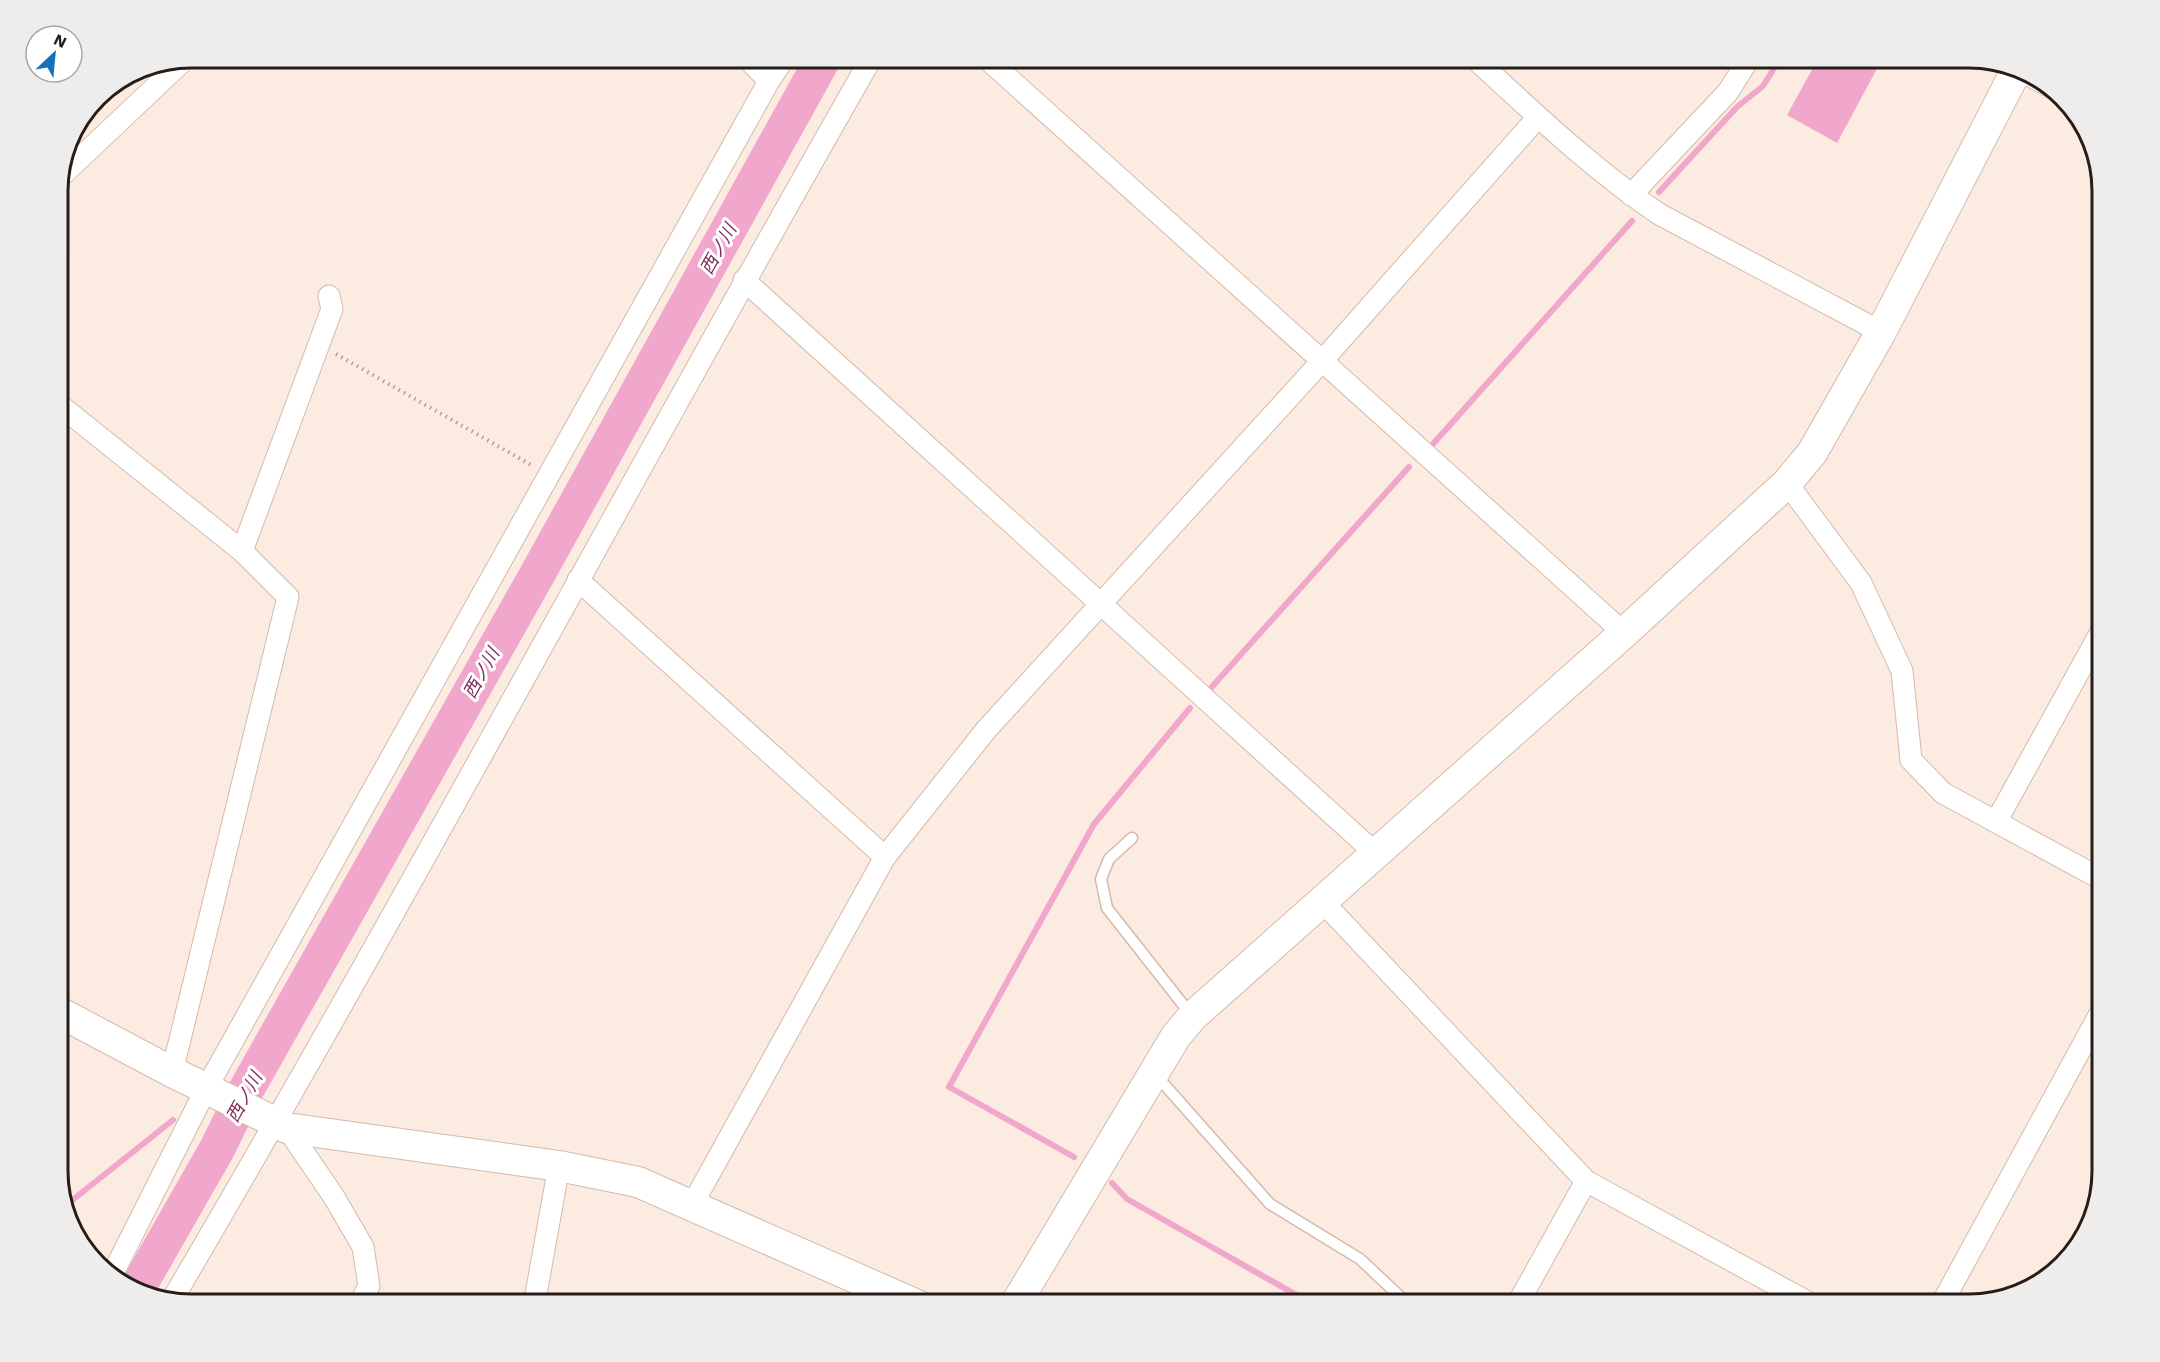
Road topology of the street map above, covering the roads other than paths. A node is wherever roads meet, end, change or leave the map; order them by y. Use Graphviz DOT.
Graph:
graph roads {
  1 [pos="757,68"];
  2 [pos="778,68"];
  3 [pos="866,68"];
  4 [pos="997,68"];
  5 [pos="1485,68"];
  6 [pos="1743,68"];
  7 [pos="174,69"];
  8 [pos="2014,76"];
  9 [pos="769,81"];
  10 [pos="1538,117"];
  11 [pos="70,168"];
  12 [pos="1631,195"];
  13 [pos="744,280"];
  14 [pos="329,296"];
  15 [pos="1881,332"];
  16 [pos="1322,361"];
  17 [pos="68,412"];
  18 [pos="1787,483"];
  19 [pos="242,550"];
  20 [pos="578,580"];
  21 [pos="1100,605"];
  22 [pos="1624,633"];
  23 [pos="2092,648"];
  24 [pos="1996,822"];
  25 [pos="1132,838"];
  26 [pos="1375,853"];
  27 [pos="885,857"];
  28 [pos="2092,874"];
  29 [pos="1322,901"];
  30 [pos="1193,1016"];
  31 [pos="68,1017"];
  32 [pos="2092,1028"];
  33 [pos="172,1072"];
  34 [pos="1155,1074"];
  35 [pos="214,1092"];
  36 [pos="274,1122"];
  37 [pos="559,1166"];
  38 [pos="1586,1181"];
  39 [pos="692,1205"];
  40 [pos="116,1269"];
  41 [pos="176,1293"];
  42 [pos="365,1294"];
  43 [pos="536,1294"];
  44 [pos="892,1294"];
  45 [pos="1023,1294"];
  46 [pos="1397,1294"];
  47 [pos="1523,1294"];
  48 [pos="1793,1294"];
  49 [pos="1947,1294"];
  1 -- 9 [label="street"];
  2 -- 9 [label="street"];
  3 -- 13 [label="street"];
  4 -- 16 [label="street"];
  5 -- 10 [label="street"];
  6 -- 12 [label="street"];
  7 -- 11 [label="street"];
  8 -- 15 [label="street"];
  9 -- 35 [label="street"];
  10 -- 12 [label="street"];
  10 -- 16 [label="street"];
  12 -- 15 [label="street"];
  13 -- 20 [label="street"];
  13 -- 21 [label="street"];
  14 -- 19 [label="street"];
  15 -- 18 [label="street"];
  16 -- 21 [label="street"];
  16 -- 22 [label="street"];
  17 -- 19 [label="street"];
  18 -- 22 [label="street"];
  18 -- 24 [label="street"];
  19 -- 33 [label="street"];
  20 -- 27 [label="street"];
  20 -- 36 [label="street"];
  21 -- 26 [label="street"];
  21 -- 27 [label="street"];
  22 -- 26 [label="street"];
  23 -- 24 [label="street"];
  24 -- 28 [label="street"];
  25 -- 30 [label="lane"];
  26 -- 29 [label="street"];
  27 -- 39 [label="street"];
  29 -- 30 [label="street"];
  29 -- 38 [label="street"];
  30 -- 34 [label="street"];
  31 -- 33 [label="street"];
  32 -- 49 [label="street"];
  33 -- 35 [label="street"];
  34 -- 45 [label="street"];
  34 -- 46 [label="lane"];
  35 -- 36 [label="street"];
  35 -- 40 [label="street"];
  36 -- 37 [label="street"];
  36 -- 41 [label="street"];
  36 -- 42 [label="street"];
  37 -- 39 [label="street"];
  37 -- 43 [label="street"];
  38 -- 47 [label="street"];
  38 -- 48 [label="street"];
  39 -- 44 [label="street"];
}
